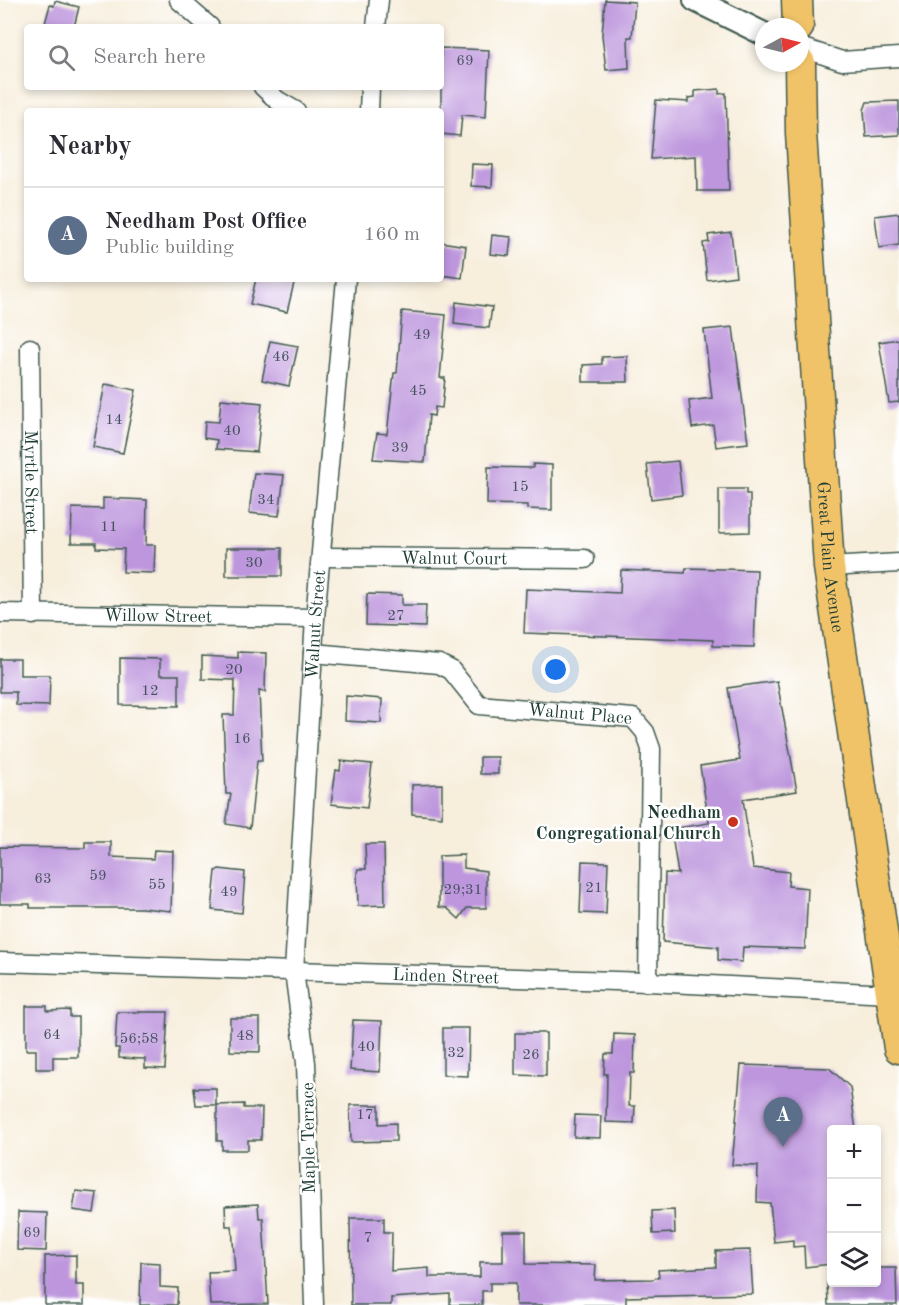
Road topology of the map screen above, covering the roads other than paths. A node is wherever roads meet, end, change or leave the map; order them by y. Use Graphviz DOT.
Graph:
graph roads {
  1 [pos="179,0"];
  2 [pos="379,0"];
  3 [pos="695,0"];
  4 [pos="797,0"];
  5 [pos="798,18"];
  6 [pos="207,24"];
  7 [pos="376,24"];
  8 [pos="755,30"];
  9 [pos="809,50"];
  10 [pos="899,57"];
  11 [pos="800,72"];
  12 [pos="266,90"];
  13 [pos="370,90"];
  14 [pos="291,108"];
  15 [pos="369,108"];
  16 [pos="346,282"];
  17 [pos="30,348"];
  18 [pos="322,557"];
  19 [pos="585,559"];
  20 [pos="899,563"];
  21 [pos="830,567"];
  22 [pos="0,613"];
  23 [pos="33,615"];
  24 [pos="315,618"];
  25 [pos="313,653"];
  26 [pos="892,950"];
  27 [pos="0,962"];
  28 [pos="294,971"];
  29 [pos="648,982"];
  30 [pos="890,994"];
  31 [pos="899,1048"];
  32 [pos="314,1305"];
  1 -- 6 [label="street"];
  2 -- 7 [label="street"];
  3 -- 8 [label="street"];
  4 -- 5 [label="main road"];
  9 -- 10 [label="street"];
  11 -- 21 [label="main road, Great Plain Avenue"];
  12 -- 14 [label="street"];
  13 -- 15 [label="street"];
  16 -- 18 [label="street, Walnut Street"];
  17 -- 23 [label="street, Myrtle Street"];
  18 -- 19 [label="street, Walnut Court"];
  18 -- 24 [label="street, Walnut Street"];
  20 -- 21 [label="street"];
  21 -- 26 [label="main road, Great Plain Avenue"];
  22 -- 23 [label="street, Willow Street"];
  23 -- 24 [label="street, Willow Street"];
  24 -- 25 [label="street, Walnut Street"];
  25 -- 28 [label="street, Walnut Street"];
  25 -- 29 [label="street, Walnut Place"];
  26 -- 30 [label="main road, Great Plain Avenue"];
  27 -- 28 [label="street, Linden Street"];
  28 -- 29 [label="street, Linden Street"];
  28 -- 32 [label="street, Maple Terrace"];
  29 -- 30 [label="street, Linden Street"];
  30 -- 31 [label="main road, Great Plain Avenue"];
}
